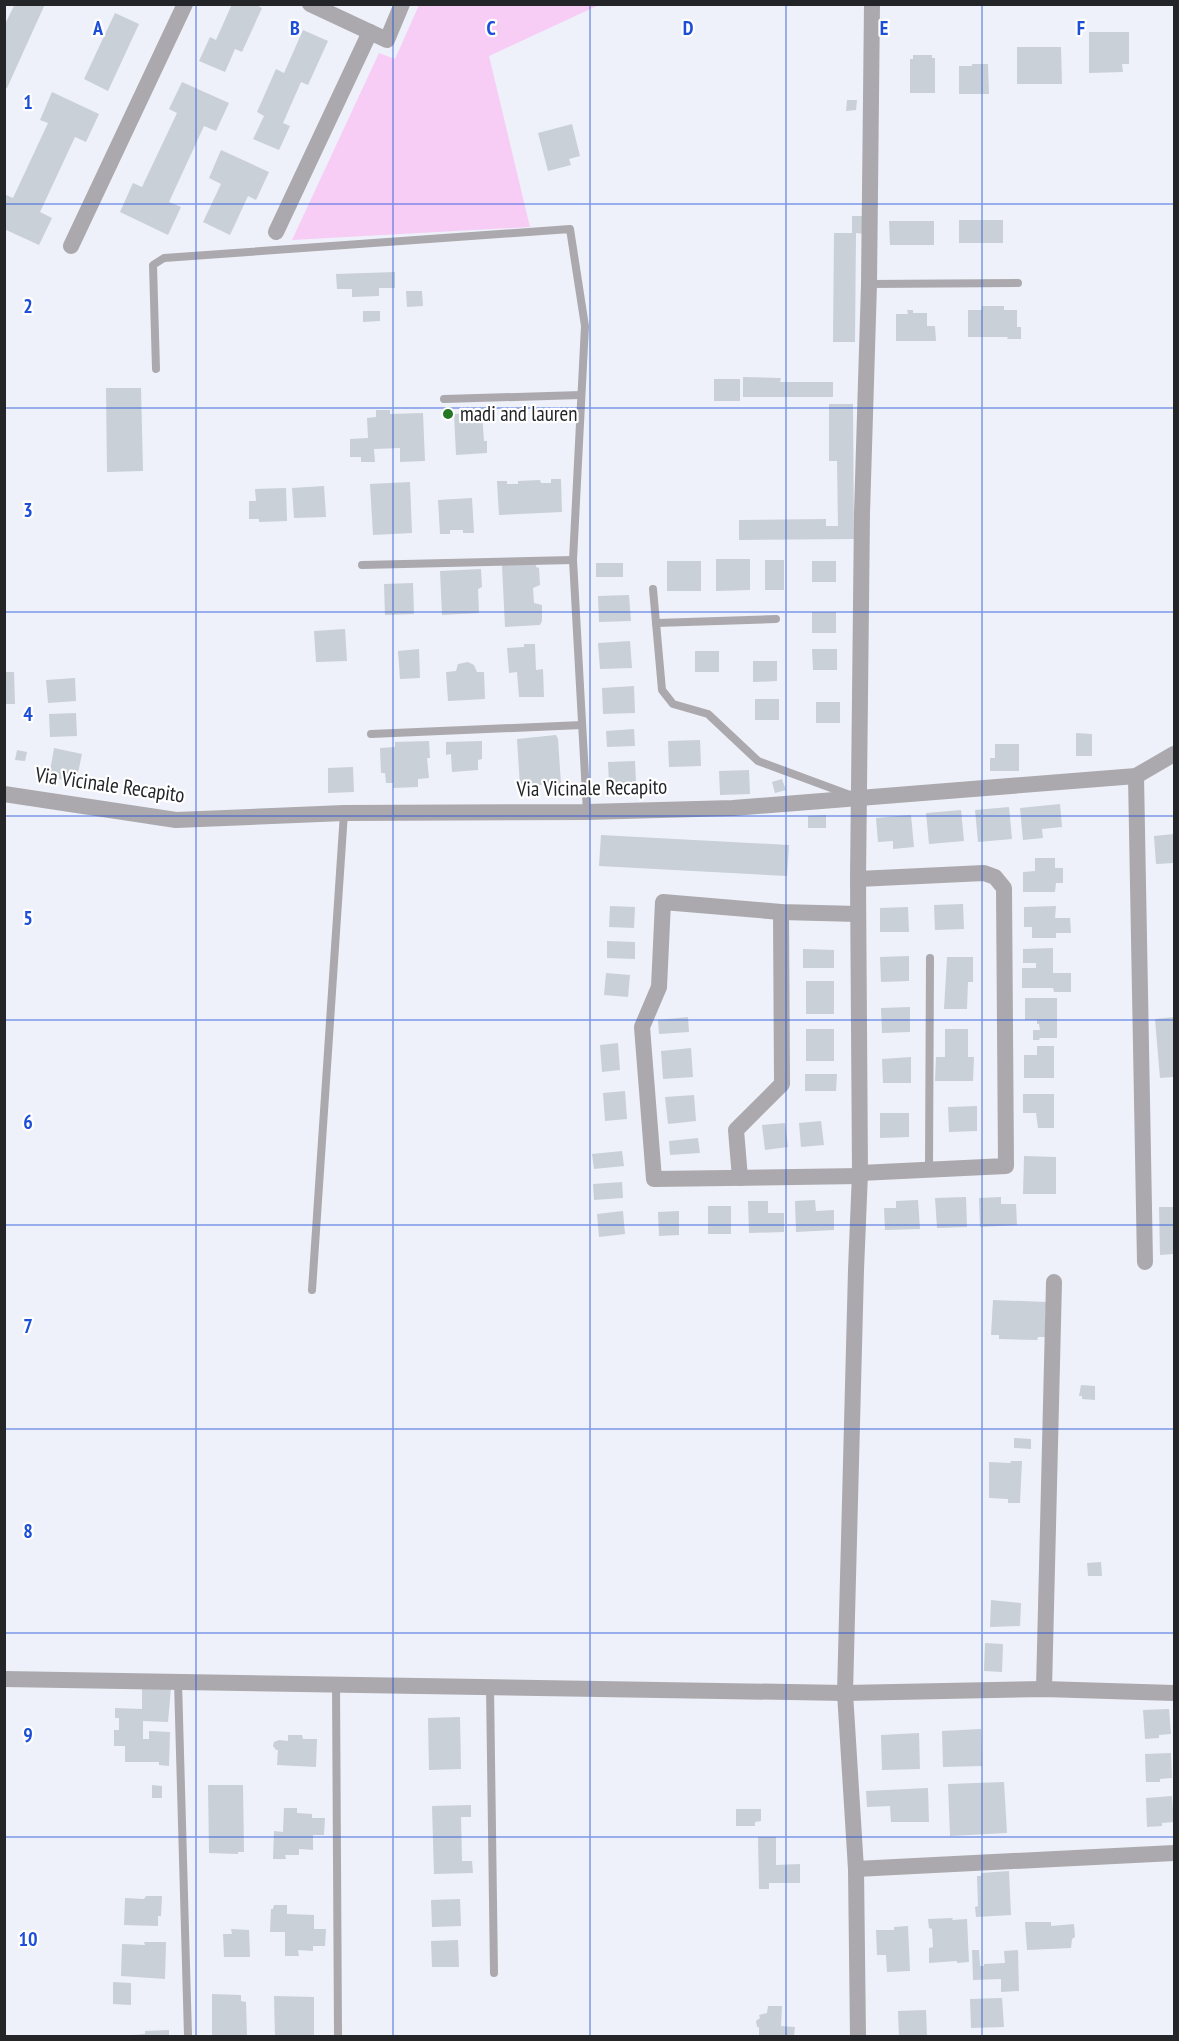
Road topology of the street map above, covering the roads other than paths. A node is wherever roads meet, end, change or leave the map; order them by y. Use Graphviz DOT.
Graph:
graph roads {
  1 [pos="185,4"];
  2 [pos="310,4"];
  3 [pos="402,4"];
  4 [pos="872,4"];
  5 [pos="370,32"];
  6 [pos="276,232"];
  7 [pos="71,246"];
  8 [pos="869,284"];
  9 [pos="1018,284"];
  10 [pos="156,369"];
  11 [pos="581,395"];
  12 [pos="444,399"];
  13 [pos="573,560"];
  14 [pos="362,564"];
  15 [pos="653,589"];
  16 [pos="776,619"];
  17 [pos="656,623"];
  18 [pos="582,725"];
  19 [pos="372,734"];
  20 [pos="1174,754"];
  21 [pos="1136,777"];
  22 [pos="4,794"];
  23 [pos="859,798"];
  24 [pos="587,812"];
  25 [pos="344,813"];
  26 [pos="858,879"];
  27 [pos="781,912"];
  28 [pos="858,914"];
  29 [pos="930,958"];
  30 [pos="929,1169"];
  31 [pos="860,1174"];
  32 [pos="740,1178"];
  33 [pos="1144,1262"];
  34 [pos="1054,1282"];
  35 [pos="312,1290"];
  36 [pos="4,1679"];
  37 [pos="178,1682"];
  38 [pos="336,1684"];
  39 [pos="490,1687"];
  40 [pos="1044,1689"];
  41 [pos="1174,1692"];
  42 [pos="845,1693"];
  43 [pos="1174,1853"];
  44 [pos="856,1869"];
  45 [pos="494,1973"];
  46 [pos="188,2037"];
  47 [pos="338,2037"];
  48 [pos="858,2037"];
  1 -- 7 [label="street"];
  2 -- 5 [label="street"];
  3 -- 5 [label="street"];
  4 -- 8 [label="street"];
  5 -- 6 [label="street"];
  8 -- 9 [label="lane"];
  8 -- 23 [label="street"];
  10 -- 11 [label="lane"];
  11 -- 12 [label="lane"];
  11 -- 13 [label="lane"];
  13 -- 14 [label="lane"];
  13 -- 18 [label="lane"];
  15 -- 17 [label="lane"];
  16 -- 17 [label="lane"];
  17 -- 23 [label="lane"];
  18 -- 19 [label="lane"];
  18 -- 24 [label="lane"];
  20 -- 21 [label="street, Via Vicinale Recapito"];
  21 -- 23 [label="street, Via Vicinale Recapito"];
  21 -- 33 [label="street"];
  22 -- 25 [label="street, Via Vicinale Recapito"];
  23 -- 24 [label="street, Via Vicinale Recapito"];
  23 -- 26 [label="street"];
  24 -- 25 [label="street, Via Vicinale Recapito"];
  25 -- 35 [label="lane"];
  26 -- 28 [label="street"];
  26 -- 30 [label="street"];
  27 -- 28 [label="street"];
  27 -- 32 [label="street"];
  27 -- 32 [label="street"];
  28 -- 31 [label="street"];
  29 -- 30 [label="lane"];
  30 -- 31 [label="street"];
  31 -- 32 [label="street"];
  31 -- 42 [label="street"];
  34 -- 40 [label="street"];
  36 -- 37 [label="street"];
  37 -- 38 [label="street"];
  37 -- 46 [label="lane"];
  38 -- 39 [label="street"];
  38 -- 47 [label="lane"];
  39 -- 42 [label="street"];
  39 -- 45 [label="lane"];
  40 -- 41 [label="street"];
  40 -- 42 [label="street"];
  42 -- 44 [label="street"];
  43 -- 44 [label="street"];
  44 -- 48 [label="street"];
}
